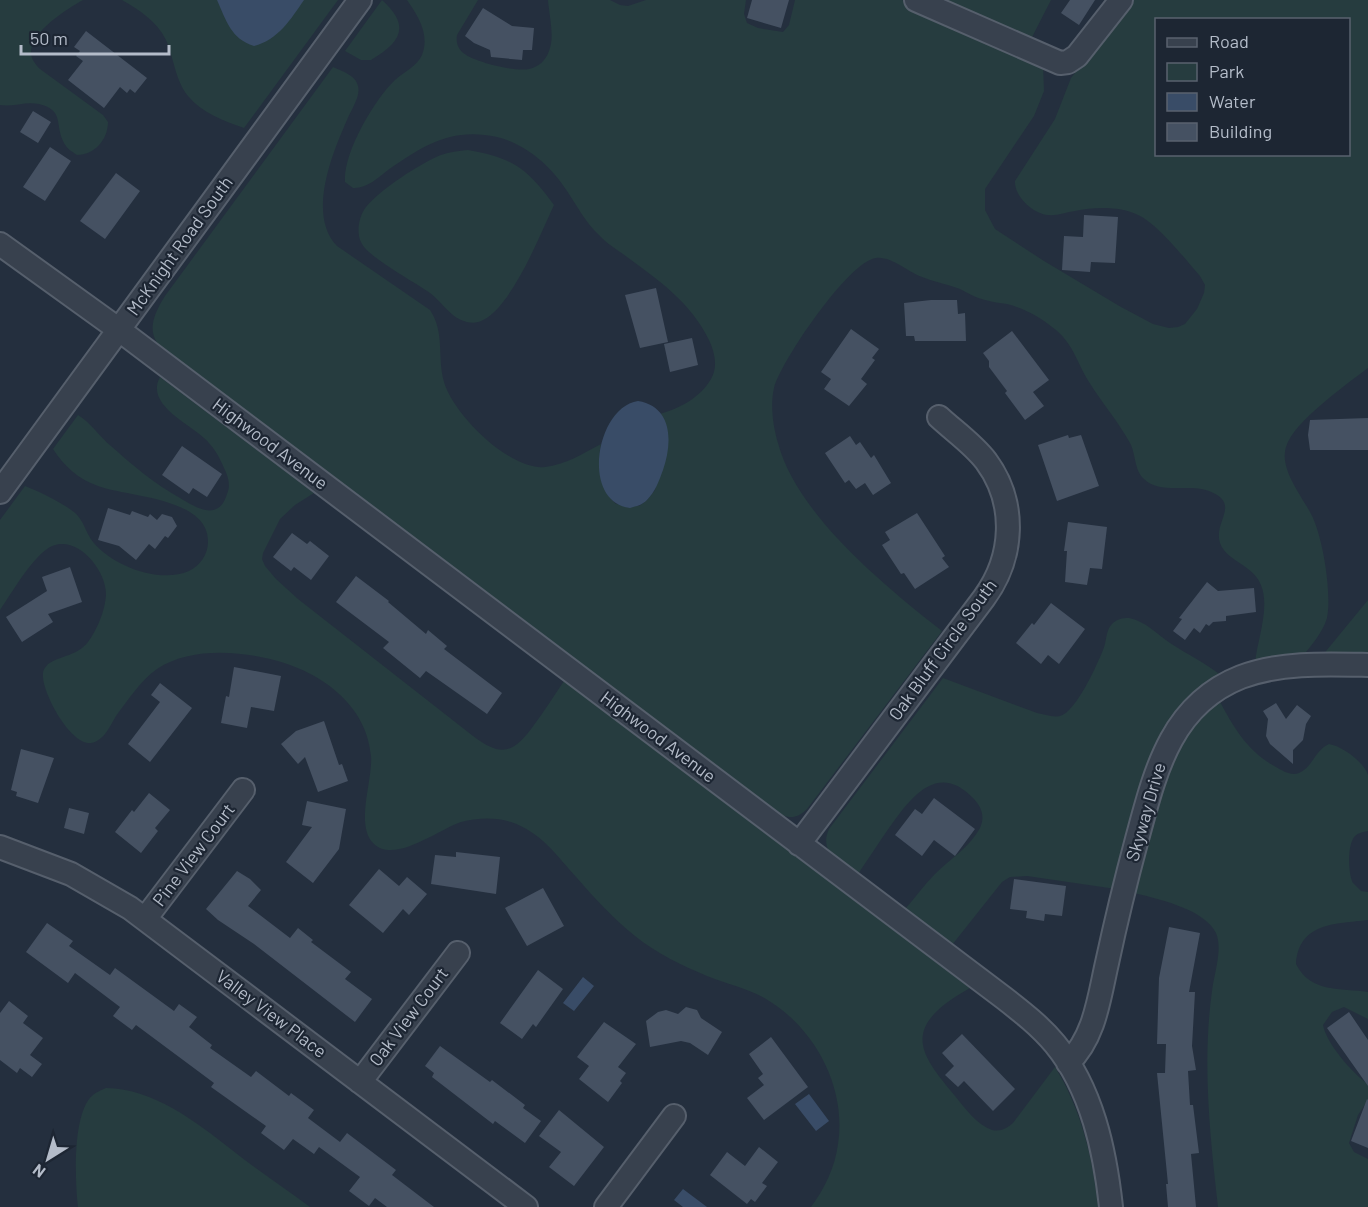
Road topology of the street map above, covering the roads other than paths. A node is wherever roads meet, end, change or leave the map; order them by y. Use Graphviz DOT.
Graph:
graph roads {
  1 [pos="360,0"];
  2 [pos="916,0"];
  3 [pos="1121,0"];
  4 [pos="0,244"];
  5 [pos="118,329"];
  6 [pos="939,417"];
  7 [pos="0,492"];
  8 [pos="1368,665"];
  9 [pos="243,790"];
  10 [pos="799,844"];
  11 [pos="0,847"];
  12 [pos="145,919"];
  13 [pos="458,953"];
  14 [pos="1068,1063"];
  15 [pos="360,1082"];
  16 [pos="674,1116"];
  17 [pos="526,1207"];
  18 [pos="606,1207"];
  19 [pos="1111,1207"];
  1 -- 5 [label="street, McKnight Road South"];
  2 -- 3 [label="street"];
  4 -- 5 [label="street, Highwood Avenue"];
  5 -- 7 [label="street, McKnight Road South"];
  5 -- 10 [label="street, Highwood Avenue"];
  6 -- 10 [label="street, Oak Bluff Circle South"];
  8 -- 14 [label="street, Skyway Drive"];
  9 -- 12 [label="street, Pine View Court"];
  10 -- 14 [label="street, Highwood Avenue"];
  11 -- 12 [label="street, Valley View Place"];
  12 -- 15 [label="street, Valley View Place"];
  13 -- 15 [label="street, Oak View Court"];
  14 -- 19 [label="street, Highwood Avenue"];
  15 -- 17 [label="street, Valley View Place"];
  16 -- 18 [label="street"];
}
